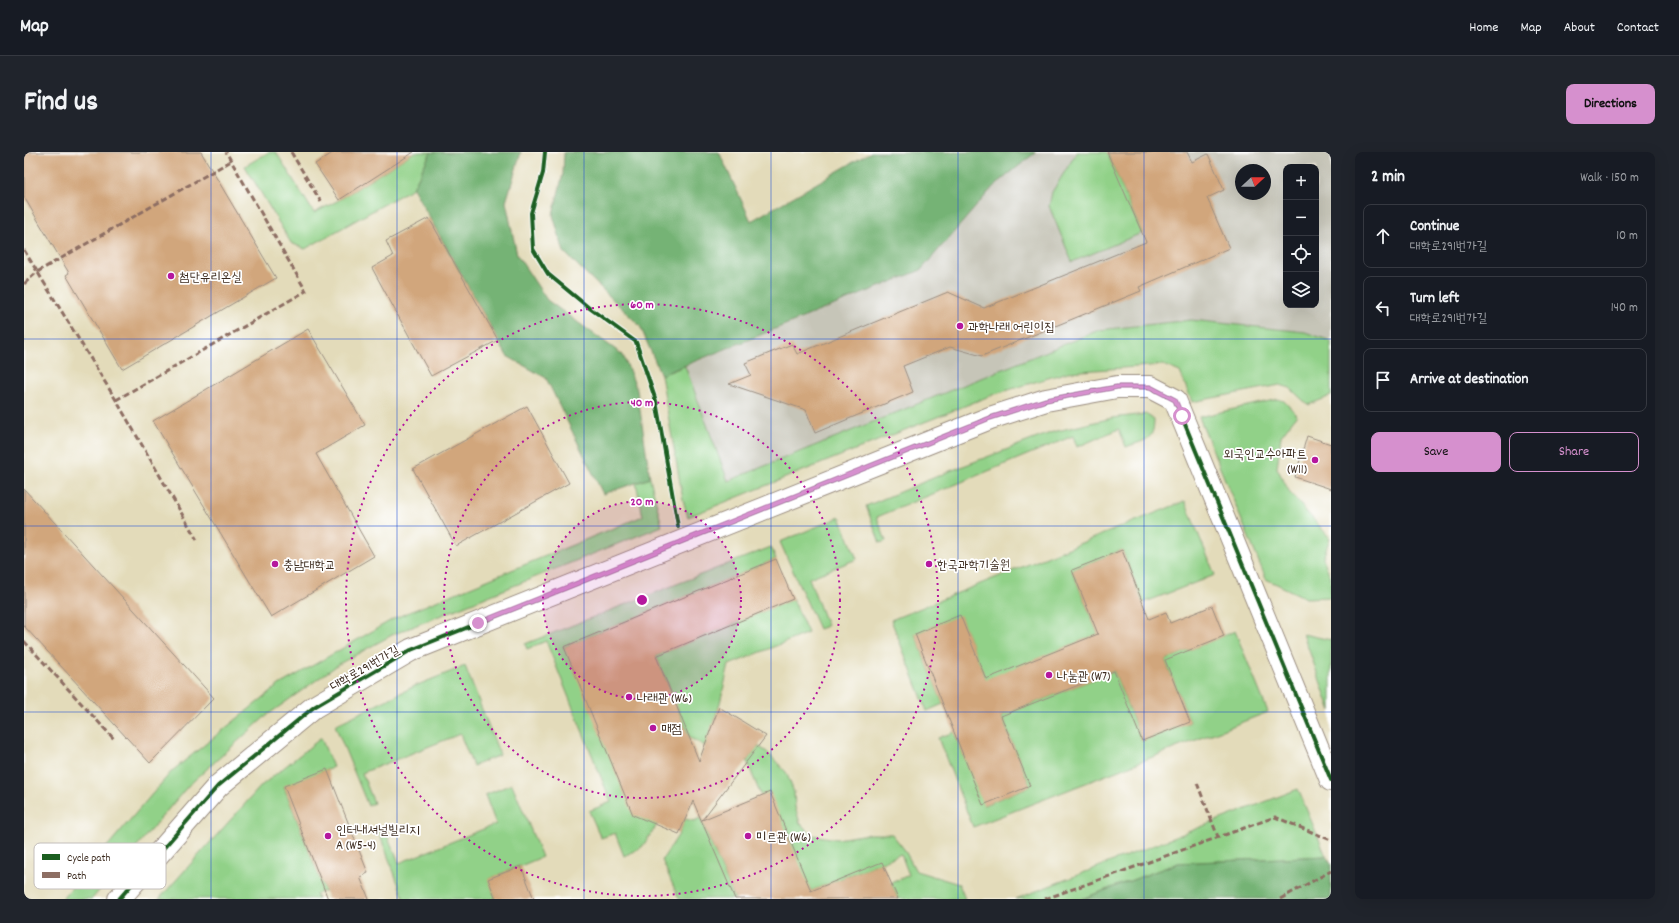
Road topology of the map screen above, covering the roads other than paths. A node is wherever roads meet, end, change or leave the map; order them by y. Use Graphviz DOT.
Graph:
graph roads {
  1 [pos="1331,780"];
  2 [pos="166,845"];
  3 [pos="128,889"];
  4 [pos="119,899"];
  1 -- 2 [label="street, 대학로291번가길"];
  3 -- 4 [label="street, 대학로291번가길"];
}
